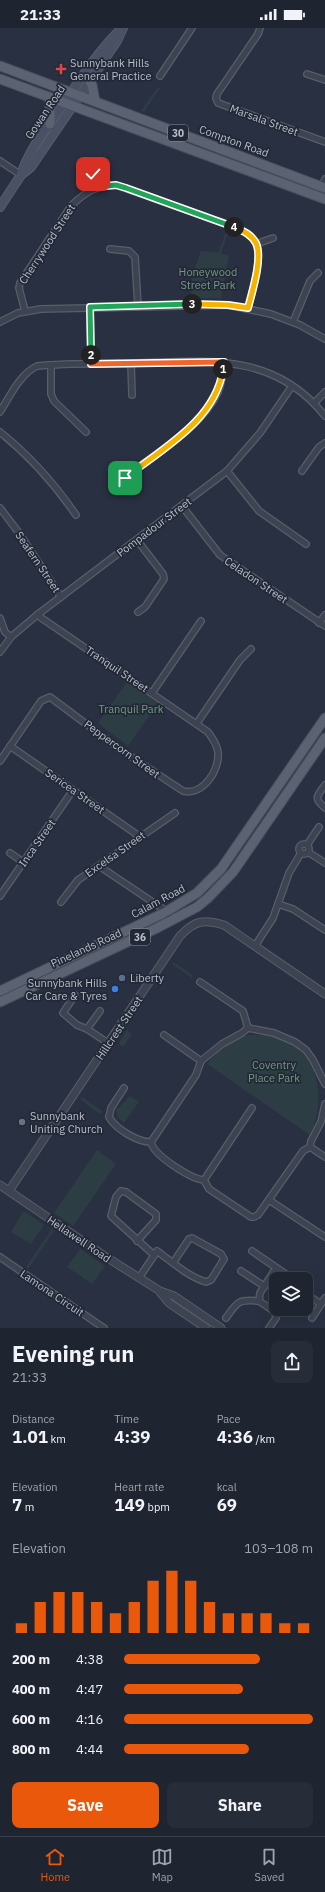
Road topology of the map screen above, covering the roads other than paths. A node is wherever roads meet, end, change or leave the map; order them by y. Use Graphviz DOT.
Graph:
graph roads {
  1 [pos="192,28"];
  2 [pos="260,28"];
  3 [pos="0,66"];
  4 [pos="307,74"];
  5 [pos="160,76"];
  6 [pos="0,79"];
  7 [pos="325,80"];
  8 [pos="90,81"];
  9 [pos="75,94"];
  10 [pos="50,98"];
  11 [pos="95,101"];
  12 [pos="68,104"];
  13 [pos="50,124"];
  14 [pos="325,142"];
  15 [pos="0,161"];
  16 [pos="93,174"];
  17 [pos="21,175"];
  18 [pos="324,184"];
  19 [pos="97,187"];
  20 [pos="321,198"];
  21 [pos="0,207"];
  22 [pos="273,238"];
  23 [pos="256,244"];
  24 [pos="110,249"];
  25 [pos="318,273"];
  26 [pos="138,306"];
  27 [pos="90,307"];
  28 [pos="248,308"];
  29 [pos="24,311"];
  30 [pos="0,322"];
  31 [pos="292,322"];
  32 [pos="325,339"];
  33 [pos="224,362"];
  34 [pos="131,363"];
  35 [pos="91,364"];
  36 [pos="50,365"];
  37 [pos="292,386"];
  38 [pos="325,392"];
  39 [pos="132,395"];
  40 [pos="314,403"];
  41 [pos="0,412"];
  42 [pos="325,416"];
  43 [pos="0,432"];
  44 [pos="86,432"];
  45 [pos="325,443"];
  46 [pos="227,471"];
  47 [pos="302,471"];
  48 [pos="125,478"];
  49 [pos="182,506"];
  50 [pos="0,508"];
  51 [pos="76,515"];
  52 [pos="137,540"];
  53 [pos="306,544"];
  54 [pos="61,597"];
  55 [pos="138,612"];
  56 [pos="37,615"];
  57 [pos="325,615"];
  58 [pos="0,618"];
  59 [pos="201,621"];
  60 [pos="319,623"];
  61 [pos="325,626"];
  62 [pos="11,637"];
  63 [pos="251,649"];
  64 [pos="0,652"];
  65 [pos="152,693"];
  66 [pos="325,718"];
  67 [pos="197,723"];
  68 [pos="325,738"];
  69 [pos="10,746"];
  70 [pos="0,761"];
  71 [pos="325,785"];
  72 [pos="73,790"];
  73 [pos="325,808"];
  74 [pos="175,813"];
  75 [pos="319,827"];
  76 [pos="139,836"];
  77 [pos="307,845"];
  78 [pos="308,852"];
  79 [pos="10,853"];
  80 [pos="301,853"];
  81 [pos="23,862"];
  82 [pos="325,863"];
  83 [pos="99,866"];
  84 [pos="0,896"];
  85 [pos="61,902"];
  86 [pos="278,904"];
  87 [pos="164,913"];
  88 [pos="173,920"];
  89 [pos="325,930"];
  90 [pos="255,946"];
  91 [pos="200,982"];
  92 [pos="0,991"];
  93 [pos="325,994"];
  94 [pos="75,995"];
  95 [pos="0,1002"];
  96 [pos="100,1010"];
  97 [pos="248,1028"];
  98 [pos="87,1029"];
  99 [pos="164,1035"];
  100 [pos="108,1043"];
  101 [pos="201,1061"];
  102 [pos="325,1084"];
  103 [pos="124,1088"];
  104 [pos="325,1104"];
  105 [pos="252,1108"];
  106 [pos="151,1142"];
  107 [pos="310,1147"];
  108 [pos="325,1157"];
  109 [pos="204,1180"];
  110 [pos="0,1186"];
  111 [pos="9,1191"];
  112 [pos="269,1200"];
  113 [pos="325,1237"];
  114 [pos="137,1241"];
  115 [pos="252,1251"];
  116 [pos="156,1253"];
  117 [pos="0,1257"];
  118 [pos="173,1263"];
  119 [pos="276,1268"];
  120 [pos="241,1271"];
  121 [pos="283,1272"];
  122 [pos="139,1278"];
  123 [pos="264,1286"];
  124 [pos="160,1291"];
  125 [pos="325,1298"];
  126 [pos="313,1299"];
  127 [pos="258,1301"];
  128 [pos="321,1304"];
  129 [pos="226,1318"];
  130 [pos="312,1318"];
  131 [pos="219,1327"];
  132 [pos="104,1328"];
  133 [pos="206,1328"];
  134 [pos="269,1328"];
  1 -- 5 [label="street"];
  2 -- 14 [label="street, Marsala Street"];
  3 -- 9 [label="main road, Compton Road / 30"];
  4 -- 7 [label="street"];
  6 -- 10 [label="main road, Compton Road / 30"];
  8 -- 9 [label="main road, Gowan Road"];
  8 -- 9 [label="main road, Gowan Road"];
  8 -- 11 [label="main road"];
  9 -- 11 [label="main road, Compton Road / 30"];
  9 -- 12 [label="main road, Gowan Road"];
  10 -- 12 [label="main road, Compton Road / 30"];
  10 -- 13 [label="main road"];
  11 -- 18 [label="main road, Compton Road / 30"];
  12 -- 13 [label="main road, Gowan Road"];
  12 -- 17 [label="main road, Gowan Road"];
  12 -- 20 [label="main road, Compton Road / 30"];
  13 -- 17 [label="main road, Gowan Road"];
  15 -- 17 [label="street"];
  16 -- 19 [label="street"];
  17 -- 21 [label="main road, Gowan Road"];
  18 -- 20 [label="street"];
  19 -- 23 [label="street, Cherrywood Street"];
  19 -- 29 [label="street, Cherrywood Street"];
  22 -- 23 [label="street"];
  23 -- 28 [label="street"];
  24 -- 26 [label="street"];
  25 -- 31 [label="street"];
  26 -- 27 [label="street"];
  26 -- 28 [label="street"];
  27 -- 29 [label="street"];
  27 -- 35 [label="street"];
  28 -- 31 [label="street"];
  29 -- 30 [label="street"];
  31 -- 32 [label="street"];
  33 -- 34 [label="street"];
  33 -- 37 [label="street"];
  33 -- 48 [label="street"];
  34 -- 35 [label="street"];
  34 -- 39 [label="street"];
  35 -- 36 [label="street"];
  36 -- 41 [label="street"];
  36 -- 44 [label="street"];
  37 -- 40 [label="street"];
  37 -- 46 [label="street, Pompadour Street"];
  38 -- 40 [label="street"];
  40 -- 42 [label="street"];
  43 -- 51 [label="street"];
  45 -- 47 [label="street"];
  46 -- 49 [label="street, Pompadour Street"];
  46 -- 53 [label="street"];
  49 -- 52 [label="street, Pompadour Street"];
  49 -- 60 [label="street, Celadon Street"];
  50 -- 54 [label="street, Seafern Street"];
  52 -- 54 [label="street, Pompadour Street"];
  52 -- 55 [label="street"];
  54 -- 56 [label="street, Pompadour Street"];
  56 -- 62 [label="street, Pompadour Street"];
  56 -- 65 [label="street, Tranquil Street"];
  57 -- 60 [label="street"];
  58 -- 62 [label="street"];
  59 -- 65 [label="street"];
  60 -- 61 [label="street, Celadon Street"];
  62 -- 64 [label="street, Pompadour Street"];
  63 -- 67 [label="street"];
  65 -- 67 [label="street, Tranquil Street"];
  66 -- 87 [label="main road, Calam Road / 36"];
  67 -- 69 [label="street, Peppercorn Street"];
  68 -- 88 [label="main road, Pinelands Road / 36"];
  69 -- 70 [label="street, Peppercorn Street"];
  69 -- 72 [label="street, Sericea Street"];
  71 -- 73 [label="street"];
  72 -- 76 [label="street, Sericea Street"];
  72 -- 81 [label="street, Inca Street"];
  74 -- 76 [label="street, Excelsa Street"];
  75 -- 77 [label="street"];
  76 -- 83 [label="street, Excelsa Street"];
  77 -- 78 [label="street"];
  77 -- 80 [label="street"];
  78 -- 80 [label="street"];
  78 -- 82 [label="street"];
  79 -- 81 [label="street"];
  80 -- 86 [label="street"];
  81 -- 84 [label="street, Inca Street"];
  83 -- 85 [label="street, Excelsa Street"];
  83 -- 87 [label="street"];
  86 -- 89 [label="street"];
  86 -- 90 [label="street"];
  87 -- 88 [label="street"];
  87 -- 92 [label="main road, Calam Road / 36"];
  88 -- 95 [label="main road, Pinelands Road / 36"];
  90 -- 93 [label="street, Hillcrest Street"];
  90 -- 100 [label="street, Hillcrest Street"];
  91 -- 97 [label="street"];
  94 -- 98 [label="street"];
  96 -- 98 [label="street"];
  97 -- 101 [label="street"];
  97 -- 102 [label="street"];
  98 -- 100 [label="street"];
  99 -- 101 [label="street"];
  100 -- 111 [label="street, Hillcrest Street"];
  101 -- 106 [label="street"];
  103 -- 106 [label="street"];
  104 -- 107 [label="street"];
  105 -- 109 [label="street"];
  106 -- 109 [label="street"];
  107 -- 108 [label="street"];
  107 -- 112 [label="street"];
  109 -- 112 [label="street"];
  110 -- 111 [label="street, Hellawell Road"];
  111 -- 122 [label="street, Hellawell Road"];
  112 -- 113 [label="street"];
  114 -- 114 [label="street"];
  114 -- 116 [label="street"];
  115 -- 119 [label="street"];
  116 -- 118 [label="street"];
  116 -- 122 [label="street"];
  117 -- 132 [label="street, Lamona Circuit"];
  118 -- 118 [label="street"];
  119 -- 121 [label="street"];
  119 -- 123 [label="street"];
  120 -- 123 [label="street"];
  122 -- 124 [label="street, Hellawell Road"];
  123 -- 127 [label="street"];
  124 -- 131 [label="street, Hellawell Road"];
  124 -- 133 [label="street, Hellawell Road"];
  125 -- 128 [label="street"];
  126 -- 128 [label="street"];
  127 -- 129 [label="street"];
  127 -- 134 [label="street"];
  128 -- 130 [label="street"];
}
